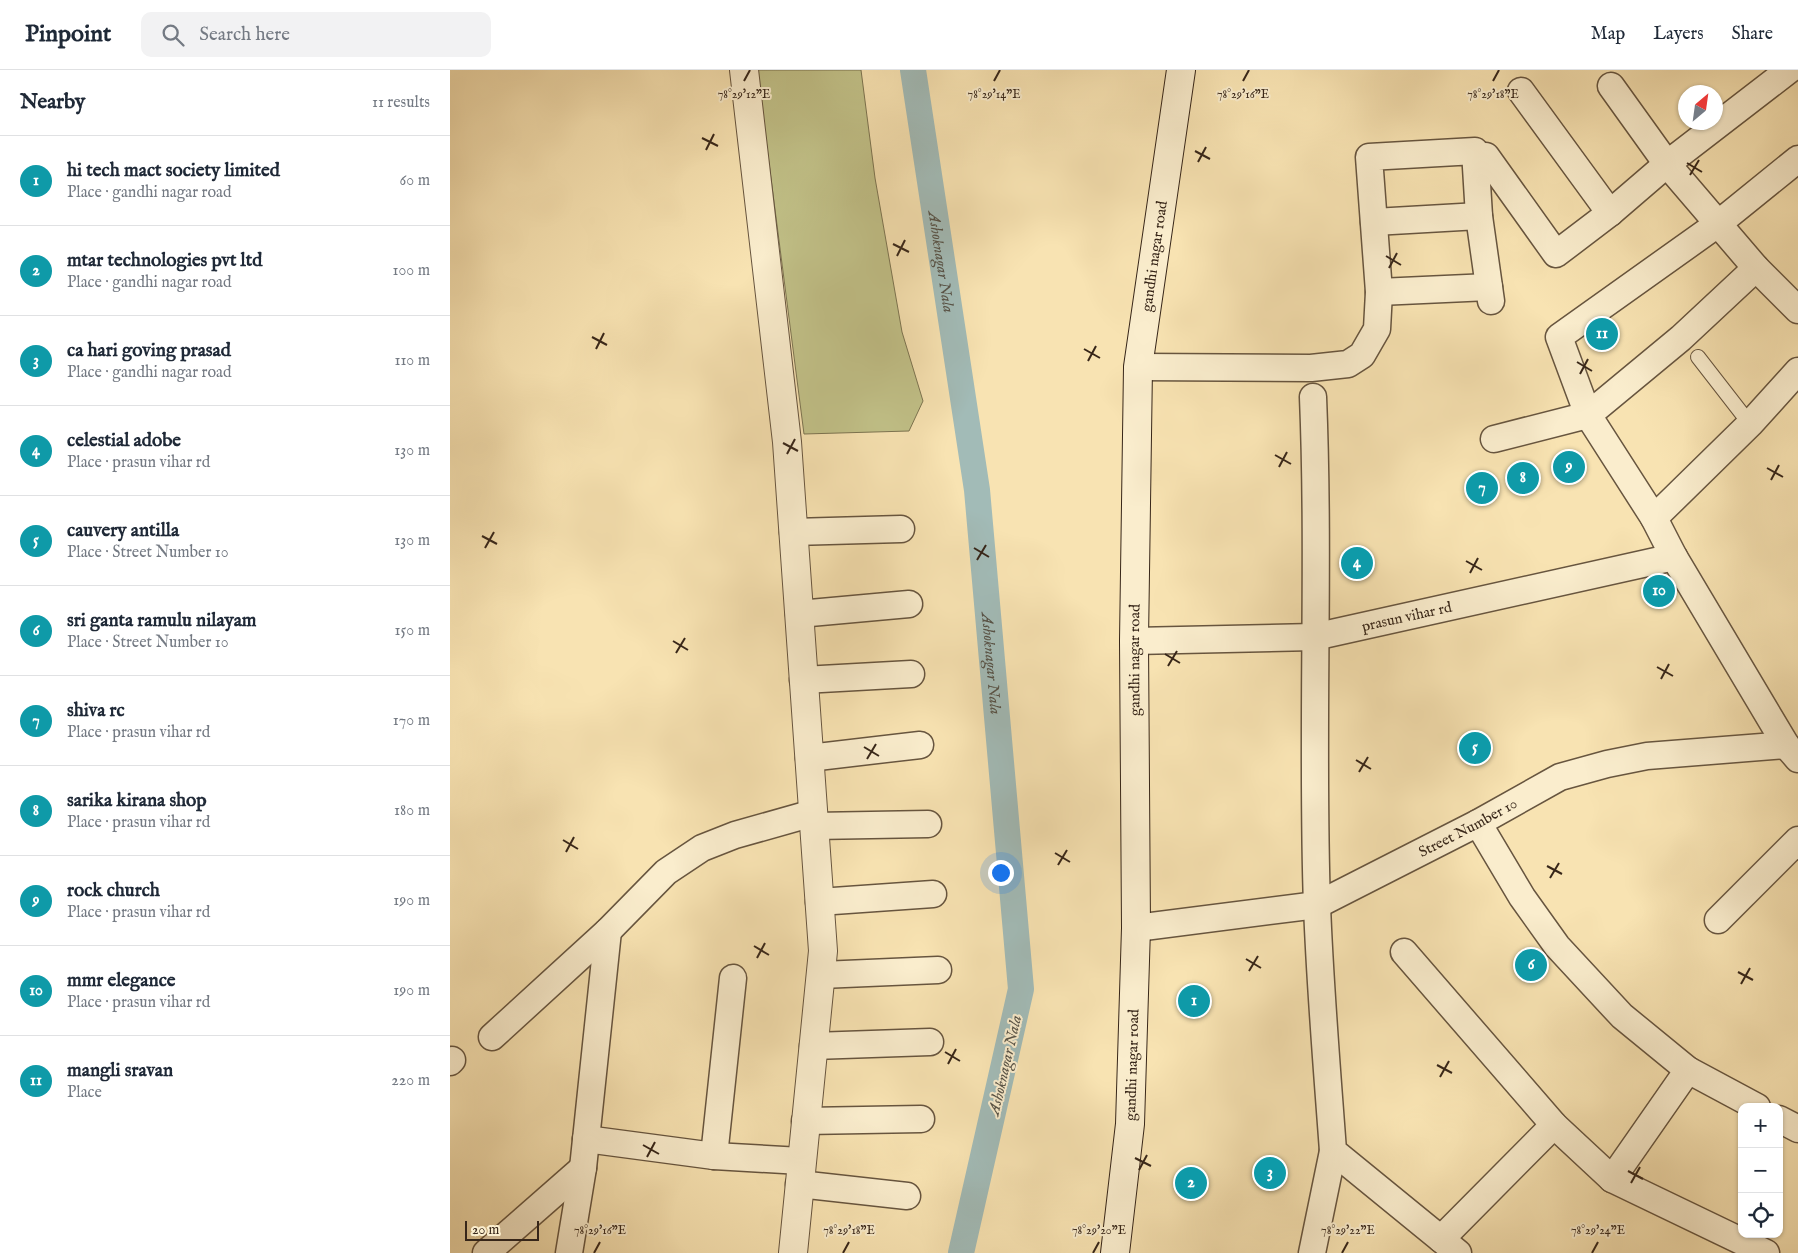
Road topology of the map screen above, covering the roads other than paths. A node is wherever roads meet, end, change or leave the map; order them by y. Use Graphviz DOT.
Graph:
graph roads {
  1 [pos="744,70"];
  2 [pos="1181,70"];
  3 [pos="1188,70"];
  4 [pos="1789,70"];
  5 [pos="1611,86"];
  6 [pos="1521,91"];
  7 [pos="1486,156"];
  8 [pos="1798,159"];
  9 [pos="1667,164"];
  10 [pos="1610,212"];
  11 [pos="1479,216"];
  12 [pos="1374,222"];
  13 [pos="1718,223"];
  14 [pos="1756,268"];
  15 [pos="1379,292"];
  16 [pos="1798,310"];
  17 [pos="1698,357"];
  18 [pos="1138,367"];
  19 [pos="1798,372"];
  20 [pos="1313,397"];
  21 [pos="1588,415"];
  22 [pos="1750,424"];
  23 [pos="1494,438"];
  24 [pos="1654,518"];
  25 [pos="902,529"];
  26 [pos="793,532"];
  27 [pos="1674,556"];
  28 [pos="909,604"];
  29 [pos="799,614"];
  30 [pos="1314,637"];
  31 [pos="1134,641"];
  32 [pos="911,674"];
  33 [pos="803,680"];
  34 [pos="920,744"];
  35 [pos="1792,752"];
  36 [pos="809,758"];
  37 [pos="813,820"];
  38 [pos="1478,823"];
  39 [pos="928,824"];
  40 [pos="1798,840"];
  41 [pos="932,894"];
  42 [pos="820,902"];
  43 [pos="1317,905"];
  44 [pos="1718,920"];
  45 [pos="1136,928"];
  46 [pos="608,931"];
  47 [pos="1404,952"];
  48 [pos="938,970"];
  49 [pos="821,975"];
  50 [pos="733,978"];
  51 [pos="492,1037"];
  52 [pos="930,1042"];
  53 [pos="813,1046"];
  54 [pos="1688,1070"];
  55 [pos="1750,1103"];
  56 [pos="921,1119"];
  57 [pos="805,1121"];
  58 [pos="1783,1121"];
  59 [pos="1554,1126"];
  60 [pos="1798,1129"];
  61 [pos="586,1139"];
  62 [pos="1333,1151"];
  63 [pos="714,1156"];
  64 [pos="583,1168"];
  65 [pos="800,1173"];
  66 [pos="1612,1180"];
  67 [pos="907,1196"];
  68 [pos="1449,1246"];
  69 [pos="486,1253"];
  70 [pos="569,1253"];
  71 [pos="793,1253"];
  72 [pos="1114,1253"];
  73 [pos="1312,1253"];
  74 [pos="1766,1253"];
  1 -- 26 [label="main road"];
  2 -- 3 [label="street"];
  2 -- 18 [label="main road, gandhi nagar road"];
  4 -- 9 [label="street"];
  5 -- 9 [label="street"];
  6 -- 10 [label="street"];
  7 -- 10 [label="street"];
  8 -- 13 [label="street"];
  9 -- 10 [label="street"];
  9 -- 13 [label="street"];
  11 -- 12 [label="street"];
  11 -- 12 [label="street"];
  11 -- 15 [label="street"];
  12 -- 15 [label="street"];
  13 -- 14 [label="street"];
  13 -- 21 [label="street"];
  14 -- 16 [label="street"];
  14 -- 21 [label="street"];
  15 -- 18 [label="street"];
  17 -- 22 [label="lane"];
  18 -- 31 [label="main road, gandhi nagar road"];
  19 -- 22 [label="street"];
  20 -- 30 [label="street"];
  21 -- 23 [label="street"];
  21 -- 24 [label="street"];
  22 -- 24 [label="street"];
  24 -- 27 [label="street"];
  25 -- 26 [label="street"];
  26 -- 29 [label="main road"];
  27 -- 30 [label="street, prasun vihar rd"];
  27 -- 35 [label="street"];
  28 -- 29 [label="street"];
  29 -- 33 [label="main road"];
  30 -- 31 [label="street, prasun vihar rd"];
  30 -- 43 [label="street"];
  31 -- 45 [label="main road, gandhi nagar road"];
  32 -- 33 [label="street"];
  33 -- 36 [label="main road"];
  34 -- 36 [label="street"];
  35 -- 38 [label="street, Street Number 10"];
  36 -- 37 [label="main road"];
  37 -- 39 [label="street"];
  37 -- 42 [label="main road"];
  37 -- 46 [label="street"];
  38 -- 43 [label="street, Street Number 10"];
  38 -- 54 [label="street"];
  40 -- 44 [label="street"];
  41 -- 42 [label="street"];
  42 -- 49 [label="main road"];
  43 -- 45 [label="street, Street Number 10"];
  43 -- 62 [label="street"];
  45 -- 72 [label="main road, gandhi nagar road"];
  46 -- 51 [label="street"];
  46 -- 61 [label="street"];
  47 -- 59 [label="street"];
  48 -- 49 [label="street"];
  49 -- 53 [label="main road"];
  50 -- 63 [label="street"];
  52 -- 53 [label="street"];
  53 -- 57 [label="main road"];
  54 -- 55 [label="street"];
  54 -- 66 [label="street"];
  56 -- 57 [label="street"];
  57 -- 65 [label="main road"];
  58 -- 60 [label="street"];
  59 -- 66 [label="street"];
  59 -- 68 [label="street"];
  61 -- 63 [label="street"];
  61 -- 64 [label="street"];
  62 -- 68 [label="street"];
  62 -- 73 [label="street"];
  63 -- 65 [label="street"];
  64 -- 69 [label="street"];
  64 -- 70 [label="street"];
  65 -- 67 [label="street"];
  65 -- 71 [label="main road"];
  66 -- 74 [label="street"];
}
